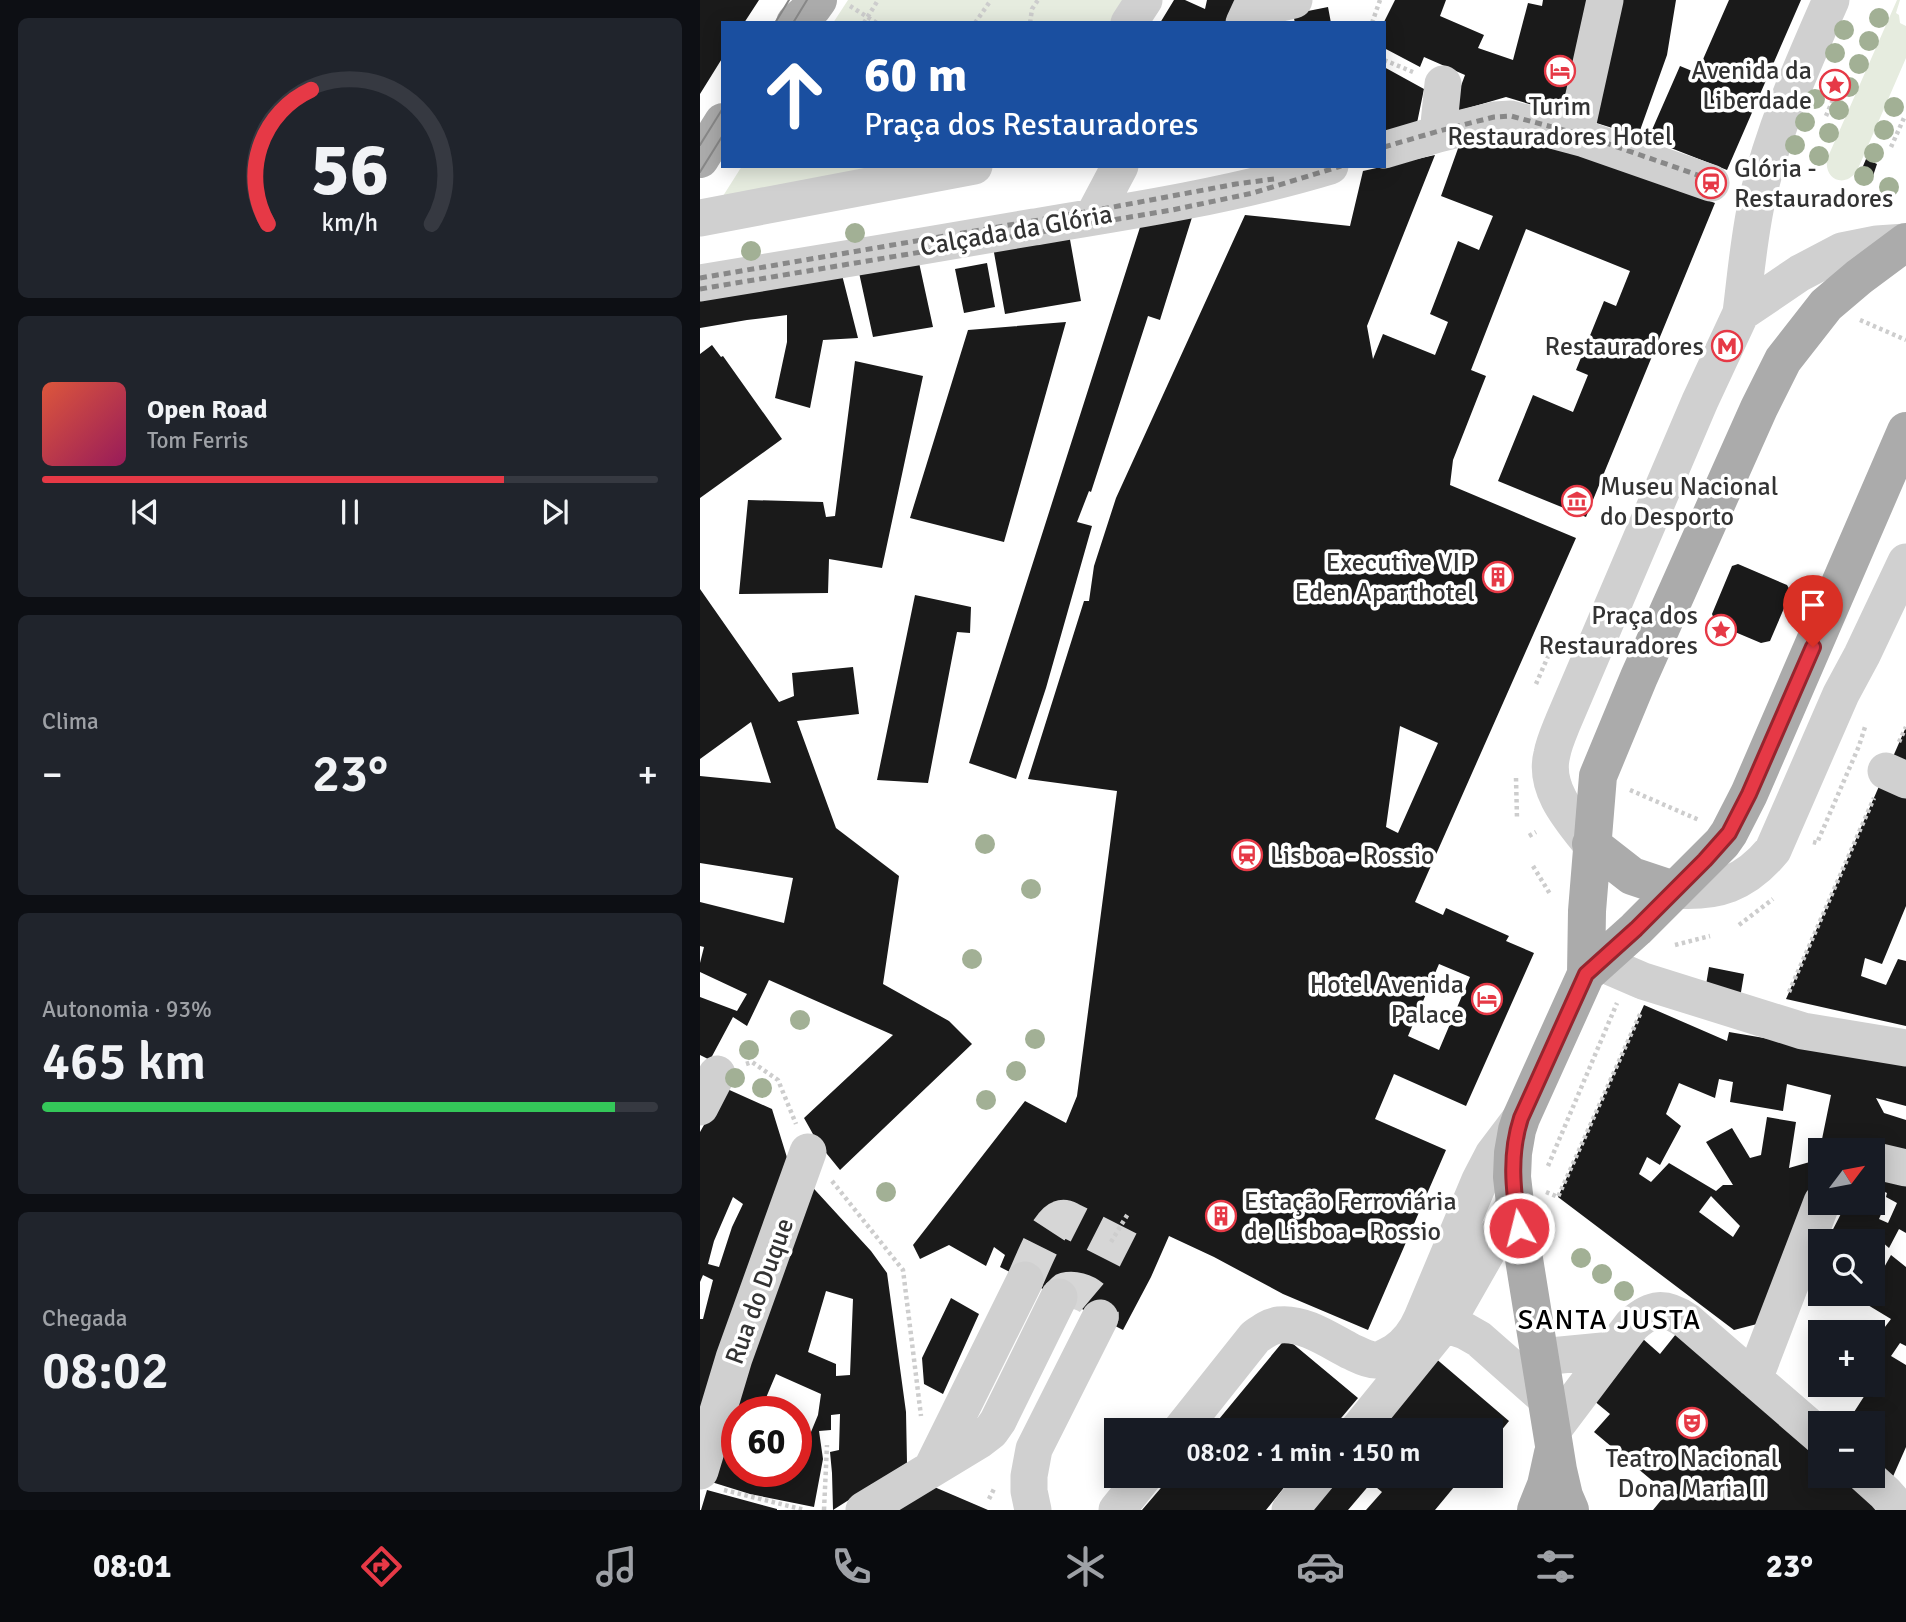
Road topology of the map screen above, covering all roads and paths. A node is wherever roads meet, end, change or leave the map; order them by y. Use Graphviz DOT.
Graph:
graph roads {
  1 [pos="792,0"];
  2 [pos="798,0"];
  3 [pos="878,0"];
  4 [pos="991,0"];
  5 [pos="1038,0"];
  6 [pos="1144,0"];
  7 [pos="1294,0"];
  8 [pos="1380,0"];
  9 [pos="1605,0"];
  10 [pos="1831,0"];
  11 [pos="832,1"];
  12 [pos="867,17"];
  13 [pos="784,21"];
  14 [pos="784,21"];
  15 [pos="797,21"];
  16 [pos="865,21"];
  17 [pos="874,21"];
  18 [pos="976,21"];
  19 [pos="1030,21"];
  20 [pos="1130,21"];
  21 [pos="1245,21"];
  22 [pos="1373,21"];
  23 [pos="1443,84"];
  24 [pos="1837,90"];
  25 [pos="1826,116"];
  26 [pos="1903,118"];
  27 [pos="721,125"];
  28 [pos="1438,134"];
  29 [pos="1575,136"];
  30 [pos="1891,146"];
  31 [pos="1386,149"];
  32 [pos="700,159"];
  33 [pos="963,168"];
  34 [pos="1119,168"];
  35 [pos="1323,168"];
  36 [pos="1711,183"];
  37 [pos="1093,217"];
  38 [pos="700,218"];
  39 [pos="1906,242"];
  40 [pos="700,283"];
  41 [pos="1741,313"];
  42 [pos="1906,431"];
  43 [pos="1906,562"];
  44 [pos="1549,654"];
  45 [pos="1536,684"];
  46 [pos="1906,727"];
  47 [pos="1896,775"];
  48 [pos="1598,776"];
  49 [pos="1516,777"];
  50 [pos="1517,818"];
  51 [pos="1536,832"];
  52 [pos="1729,833"];
  53 [pos="1529,836"];
  54 [pos="1591,844"];
  55 [pos="1533,866"];
  56 [pos="1674,890"];
  57 [pos="1550,894"];
  58 [pos="1773,899"];
  59 [pos="1739,925"];
  60 [pos="1710,936"];
  61 [pos="1675,945"];
  62 [pos="1592,968"];
  63 [pos="1786,999"];
  64 [pos="1906,1048"];
  65 [pos="752,1062"];
  66 [pos="717,1074"];
  67 [pos="700,1107"];
  68 [pos="1521,1118"];
  69 [pos="808,1152"];
  70 [pos="1885,1163"];
  71 [pos="1906,1168"];
  72 [pos="1515,1203"];
  73 [pos="1129,1212"];
  74 [pos="1817,1215"];
  75 [pos="1111,1242"];
  76 [pos="1025,1280"];
  77 [pos="1059,1297"];
  78 [pos="1100,1318"];
  79 [pos="1431,1324"];
  80 [pos="1613,1350"];
  81 [pos="1540,1357"];
  82 [pos="1754,1379"];
  83 [pos="921,1418"];
  84 [pos="1191,1418"];
  85 [pos="1366,1418"];
  86 [pos="1551,1425"];
  87 [pos="1808,1426"];
  88 [pos="827,1445"];
  89 [pos="932,1468"];
  90 [pos="710,1480"];
  91 [pos="1135,1488"];
  92 [pos="1309,1488"];
  93 [pos="1879,1488"];
  94 [pos="1906,1503"];
  95 [pos="804,1510"];
  96 [pos="824,1510"];
  97 [pos="864,1510"];
  98 [pos="1033,1510"];
  99 [pos="1117,1510"];
  100 [pos="1290,1510"];
  101 [pos="1536,1510"];
  102 [pos="1570,1510"];
  103 [pos="1900,1510"];
  104 [pos="1905,1510"];
  1 -- 13 [label="main road"];
  2 -- 14 [label="street"];
  3 -- 12 [label="path"];
  4 -- 18 [label="path"];
  5 -- 19 [label="path"];
  6 -- 20 [label="street"];
  7 -- 21 [label="street"];
  8 -- 22 [label="path"];
  9 -- 29 [label="street"];
  10 -- 41 [label="street"];
  11 -- 12 [label="path"];
  11 -- 15 [label="main road"];
  12 -- 16 [label="path"];
  12 -- 17 [label="path"];
  23 -- 28 [label="street"];
  24 -- 25 [label="path"];
  26 -- 30 [label="path"];
  27 -- 32 [label="main road"];
  28 -- 29 [label="street"];
  28 -- 31 [label="street"];
  29 -- 36 [label="street"];
  33 -- 38 [label="street"];
  34 -- 37 [label="street"];
  35 -- 37 [label="street, Calçada da Glória"];
  37 -- 40 [label="street, Calçada da Glória"];
  39 -- 41 [label="street"];
  39 -- 48 [label="main road"];
  41 -- 54 [label="street"];
  42 -- 52 [label="main road"];
  43 -- 56 [label="street"];
  44 -- 45 [label="path"];
  46 -- 47 [label="path"];
  47 -- 63 [label="path"];
  48 -- 52 [label="path"];
  48 -- 54 [label="main road"];
  49 -- 50 [label="path"];
  51 -- 53 [label="path"];
  52 -- 56 [label="main road"];
  54 -- 56 [label="main road"];
  54 -- 62 [label="main road"];
  55 -- 57 [label="path"];
  56 -- 62 [label="main road"];
  58 -- 59 [label="path"];
  60 -- 61 [label="path"];
  62 -- 64 [label="street"];
  62 -- 68 [label="main road"];
  65 -- 69 [label="path"];
  66 -- 67 [label="street"];
  68 -- 72 [label="main road"];
  68 -- 79 [label="street"];
  69 -- 83 [label="path"];
  69 -- 90 [label="street, Rua do Duque"];
  70 -- 71 [label="street"];
  72 -- 79 [label="street"];
  72 -- 81 [label="main road"];
  73 -- 75 [label="path"];
  74 -- 82 [label="street"];
  76 -- 89 [label="street"];
  77 -- 89 [label="street"];
  78 -- 98 [label="street"];
  79 -- 84 [label="street"];
  79 -- 85 [label="street"];
  79 -- 86 [label="street"];
  80 -- 81 [label="street"];
  80 -- 82 [label="street"];
  80 -- 86 [label="street"];
  81 -- 86 [label="main road"];
  82 -- 87 [label="street"];
  86 -- 101 [label="main road"];
  86 -- 102 [label="main road"];
  88 -- 96 [label="path"];
  89 -- 97 [label="street"];
  90 -- 95 [label="path"];
  91 -- 99 [label="street"];
  92 -- 100 [label="street"];
  93 -- 103 [label="street"];
  94 -- 104 [label="street"];
}
